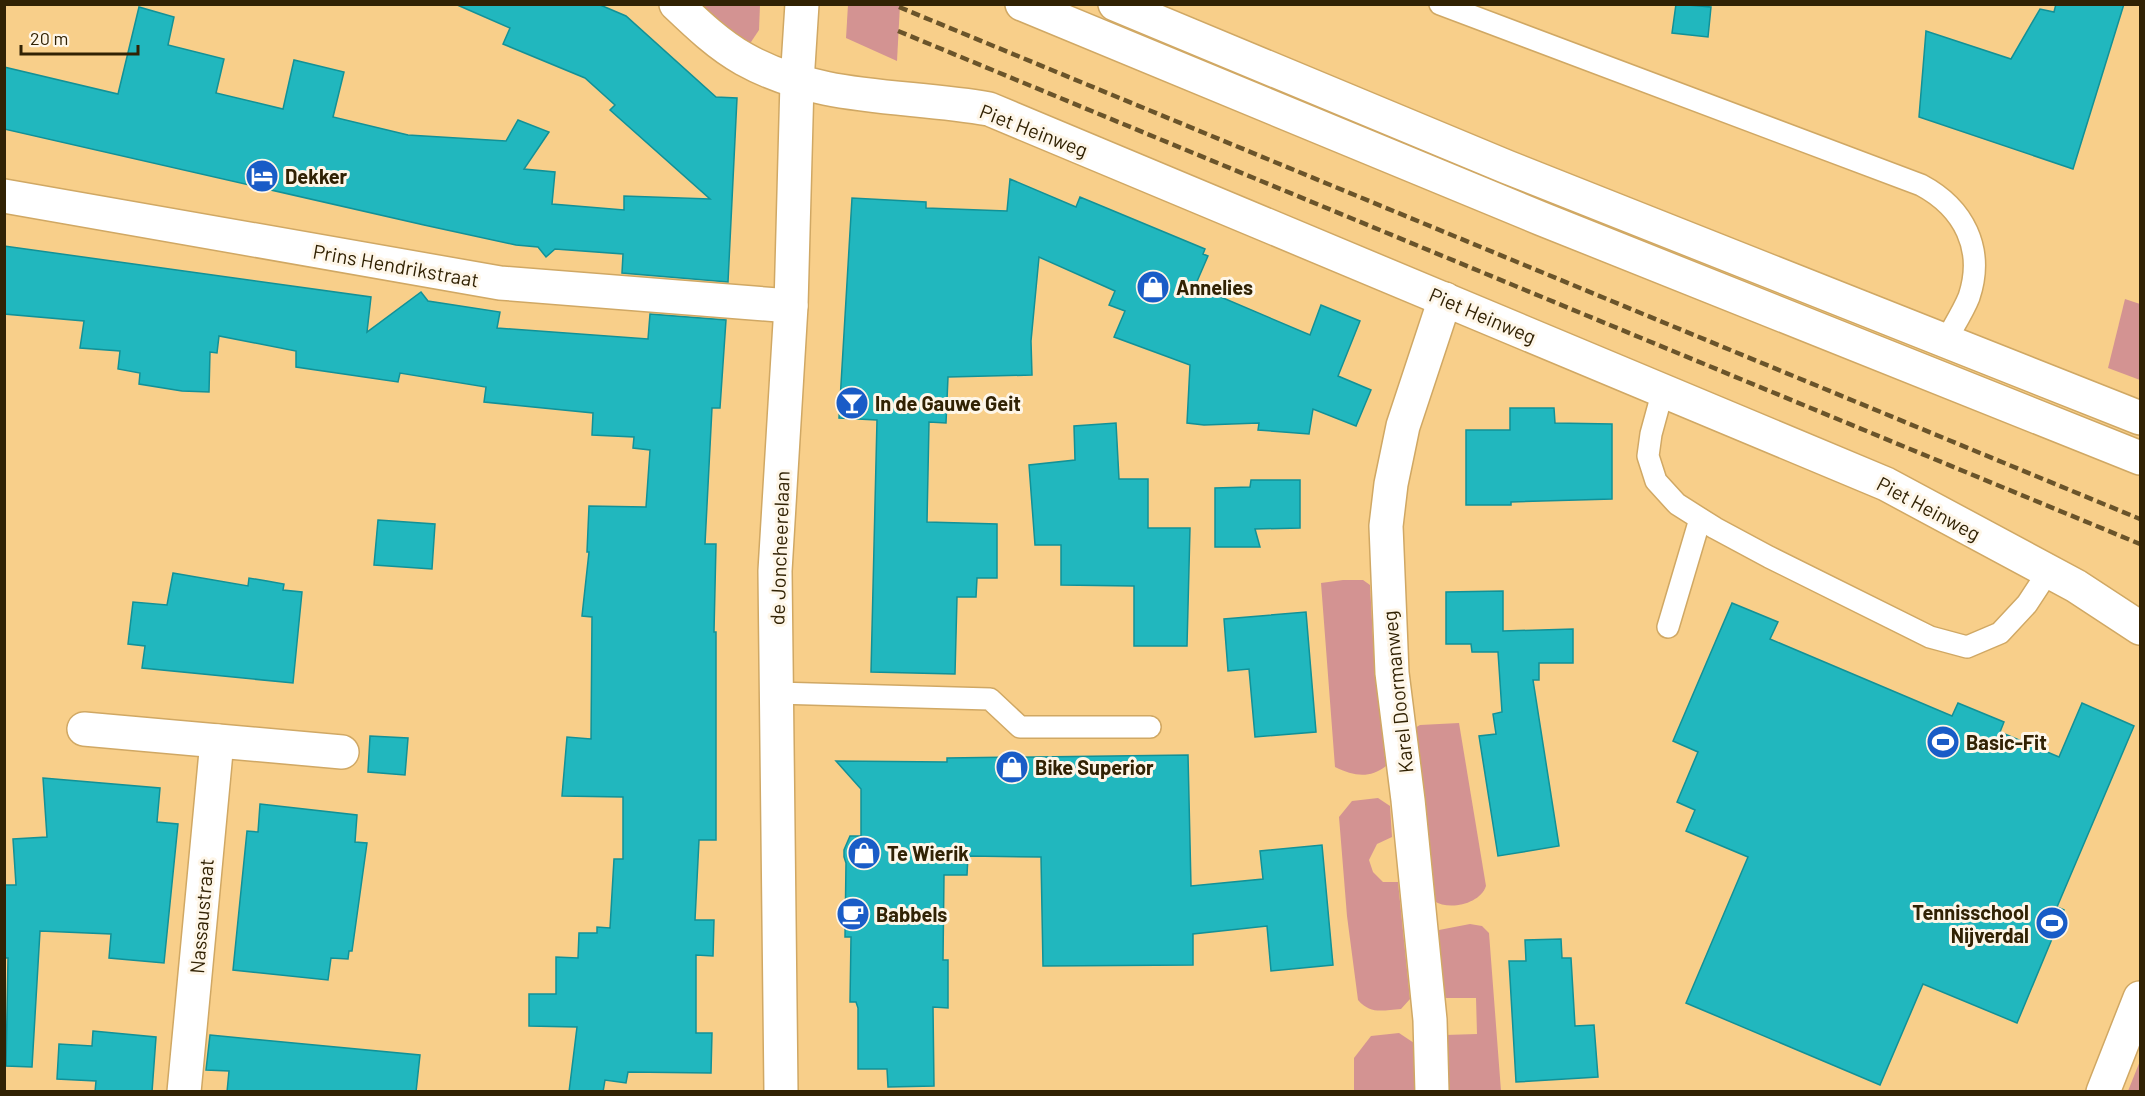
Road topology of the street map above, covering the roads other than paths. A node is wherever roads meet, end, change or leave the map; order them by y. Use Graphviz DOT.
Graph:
graph roads {
  1 [pos="676,4"];
  2 [pos="802,4"];
  3 [pos="1022,4"];
  4 [pos="1115,4"];
  5 [pos="1440,4"];
  6 [pos="797,82"];
  7 [pos="4,196"];
  8 [pos="1445,299"];
  9 [pos="790,306"];
  10 [pos="1945,342"];
  11 [pos="1663,390"];
  12 [pos="2140,418"];
  13 [pos="2140,458"];
  14 [pos="1700,519"];
  15 [pos="2048,572"];
  16 [pos="1668,627"];
  17 [pos="2140,628"];
  18 [pos="776,693"];
  19 [pos="1150,727"];
  20 [pos="84,729"];
  21 [pos="217,741"];
  22 [pos="342,752"];
  23 [pos="2140,998"];
  24 [pos="184,1092"];
  25 [pos="781,1092"];
  26 [pos="1432,1092"];
  27 [pos="2103,1092"];
  1 -- 6 [label="street, Piet Heinweg"];
  2 -- 6 [label="street, de Joncheerelaan"];
  3 -- 13 [label="street"];
  4 -- 10 [label="street"];
  5 -- 10 [label="lane"];
  6 -- 8 [label="street, Piet Heinweg"];
  6 -- 9 [label="street, de Joncheerelaan"];
  7 -- 9 [label="street, Prins Hendrikstraat"];
  8 -- 11 [label="street, Piet Heinweg"];
  8 -- 26 [label="street, Karel Doormanweg"];
  9 -- 18 [label="street, de Joncheerelaan"];
  10 -- 12 [label="street"];
  11 -- 14 [label="lane"];
  11 -- 15 [label="street, Piet Heinweg"];
  14 -- 15 [label="lane"];
  14 -- 16 [label="lane"];
  15 -- 17 [label="street, Piet Heinweg"];
  18 -- 19 [label="lane"];
  18 -- 25 [label="street, de Joncheerelaan"];
  20 -- 21 [label="street"];
  21 -- 22 [label="street"];
  21 -- 24 [label="street, Nassaustraat"];
  23 -- 27 [label="street"];
}
